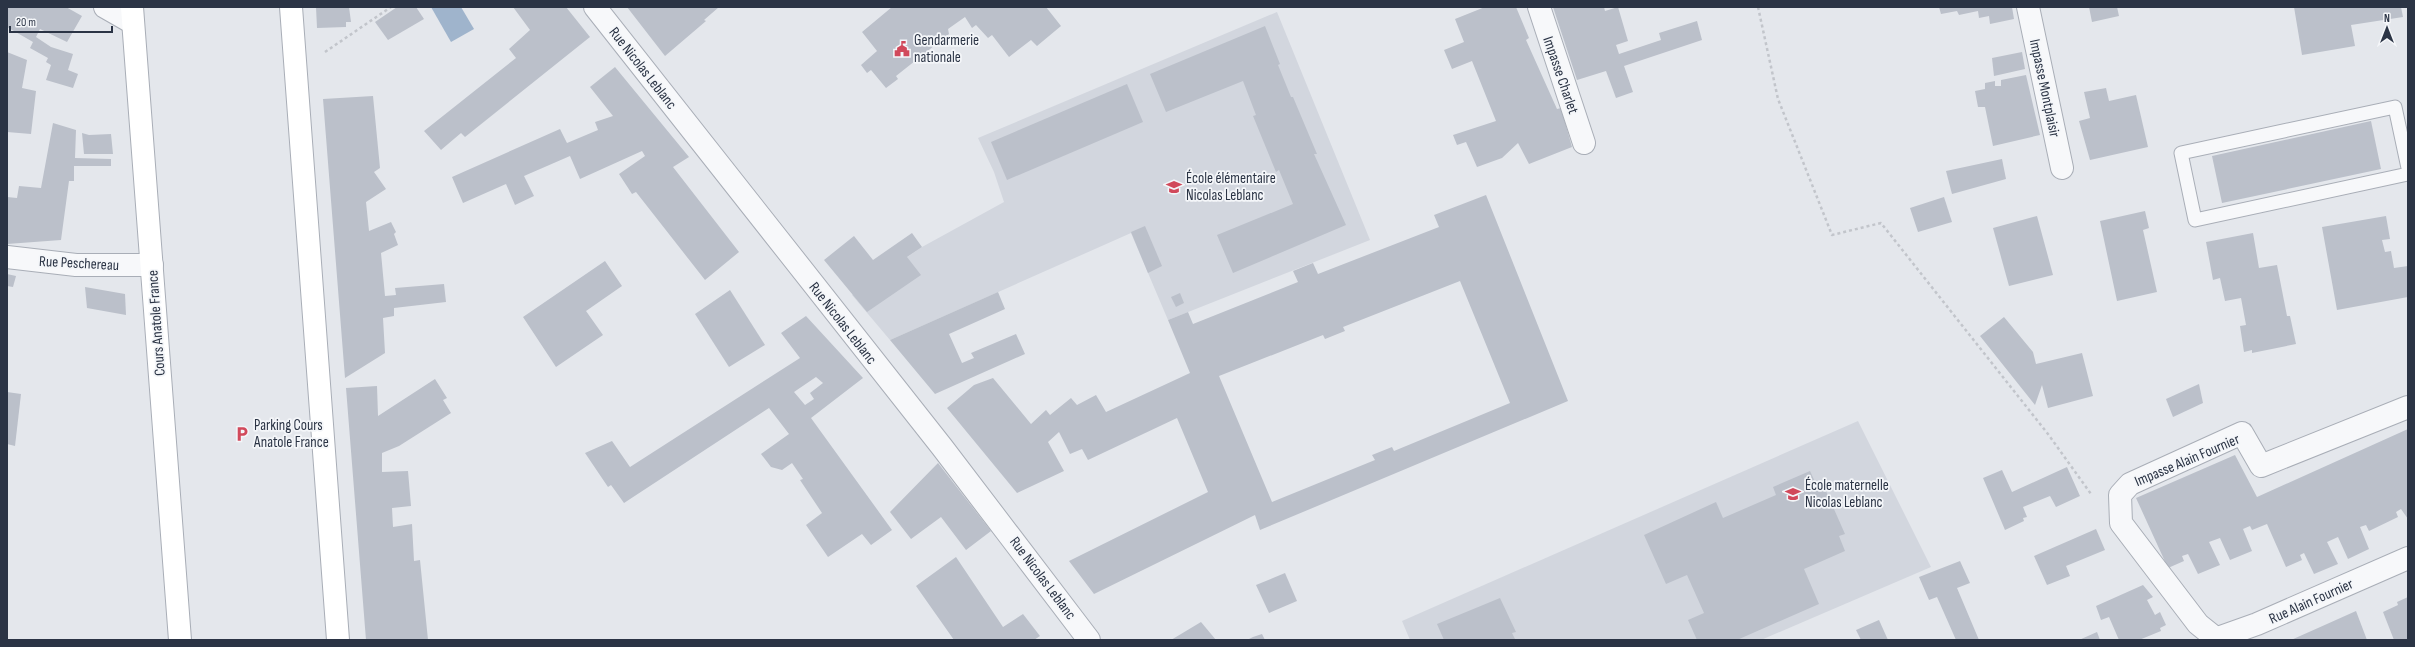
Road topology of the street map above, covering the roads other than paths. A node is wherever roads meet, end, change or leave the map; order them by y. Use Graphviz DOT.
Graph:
graph roads {
  1 [pos="105,7"];
  2 [pos="291,7"];
  3 [pos="595,7"];
  4 [pos="1539,7"];
  5 [pos="2028,7"];
  6 [pos="132,15"];
  7 [pos="1584,143"];
  8 [pos="2062,168"];
  9 [pos="2408,168"];
  10 [pos="2408,174"];
  11 [pos="7,257"];
  12 [pos="152,265"];
  13 [pos="2408,407"];
  14 [pos="2408,558"];
  15 [pos="180,640"];
  16 [pos="338,640"];
  17 [pos="1089,640"];
  18 [pos="2215,640"];
  1 -- 6 [label="street"];
  2 -- 16 [label="main road"];
  3 -- 17 [label="street, Rue Nicolas Leblanc"];
  4 -- 7 [label="street, Impasse Charlet"];
  5 -- 8 [label="street, Impasse Montplaisir"];
  6 -- 12 [label="main road, Cours Anatole France"];
  9 -- 10 [label="lane"];
  11 -- 12 [label="street, Rue Peschereau"];
  12 -- 15 [label="main road, Cours Anatole France"];
  13 -- 18 [label="street, Impasse Alain Fournier"];
  14 -- 18 [label="street, Rue Alain Fournier"];
}
